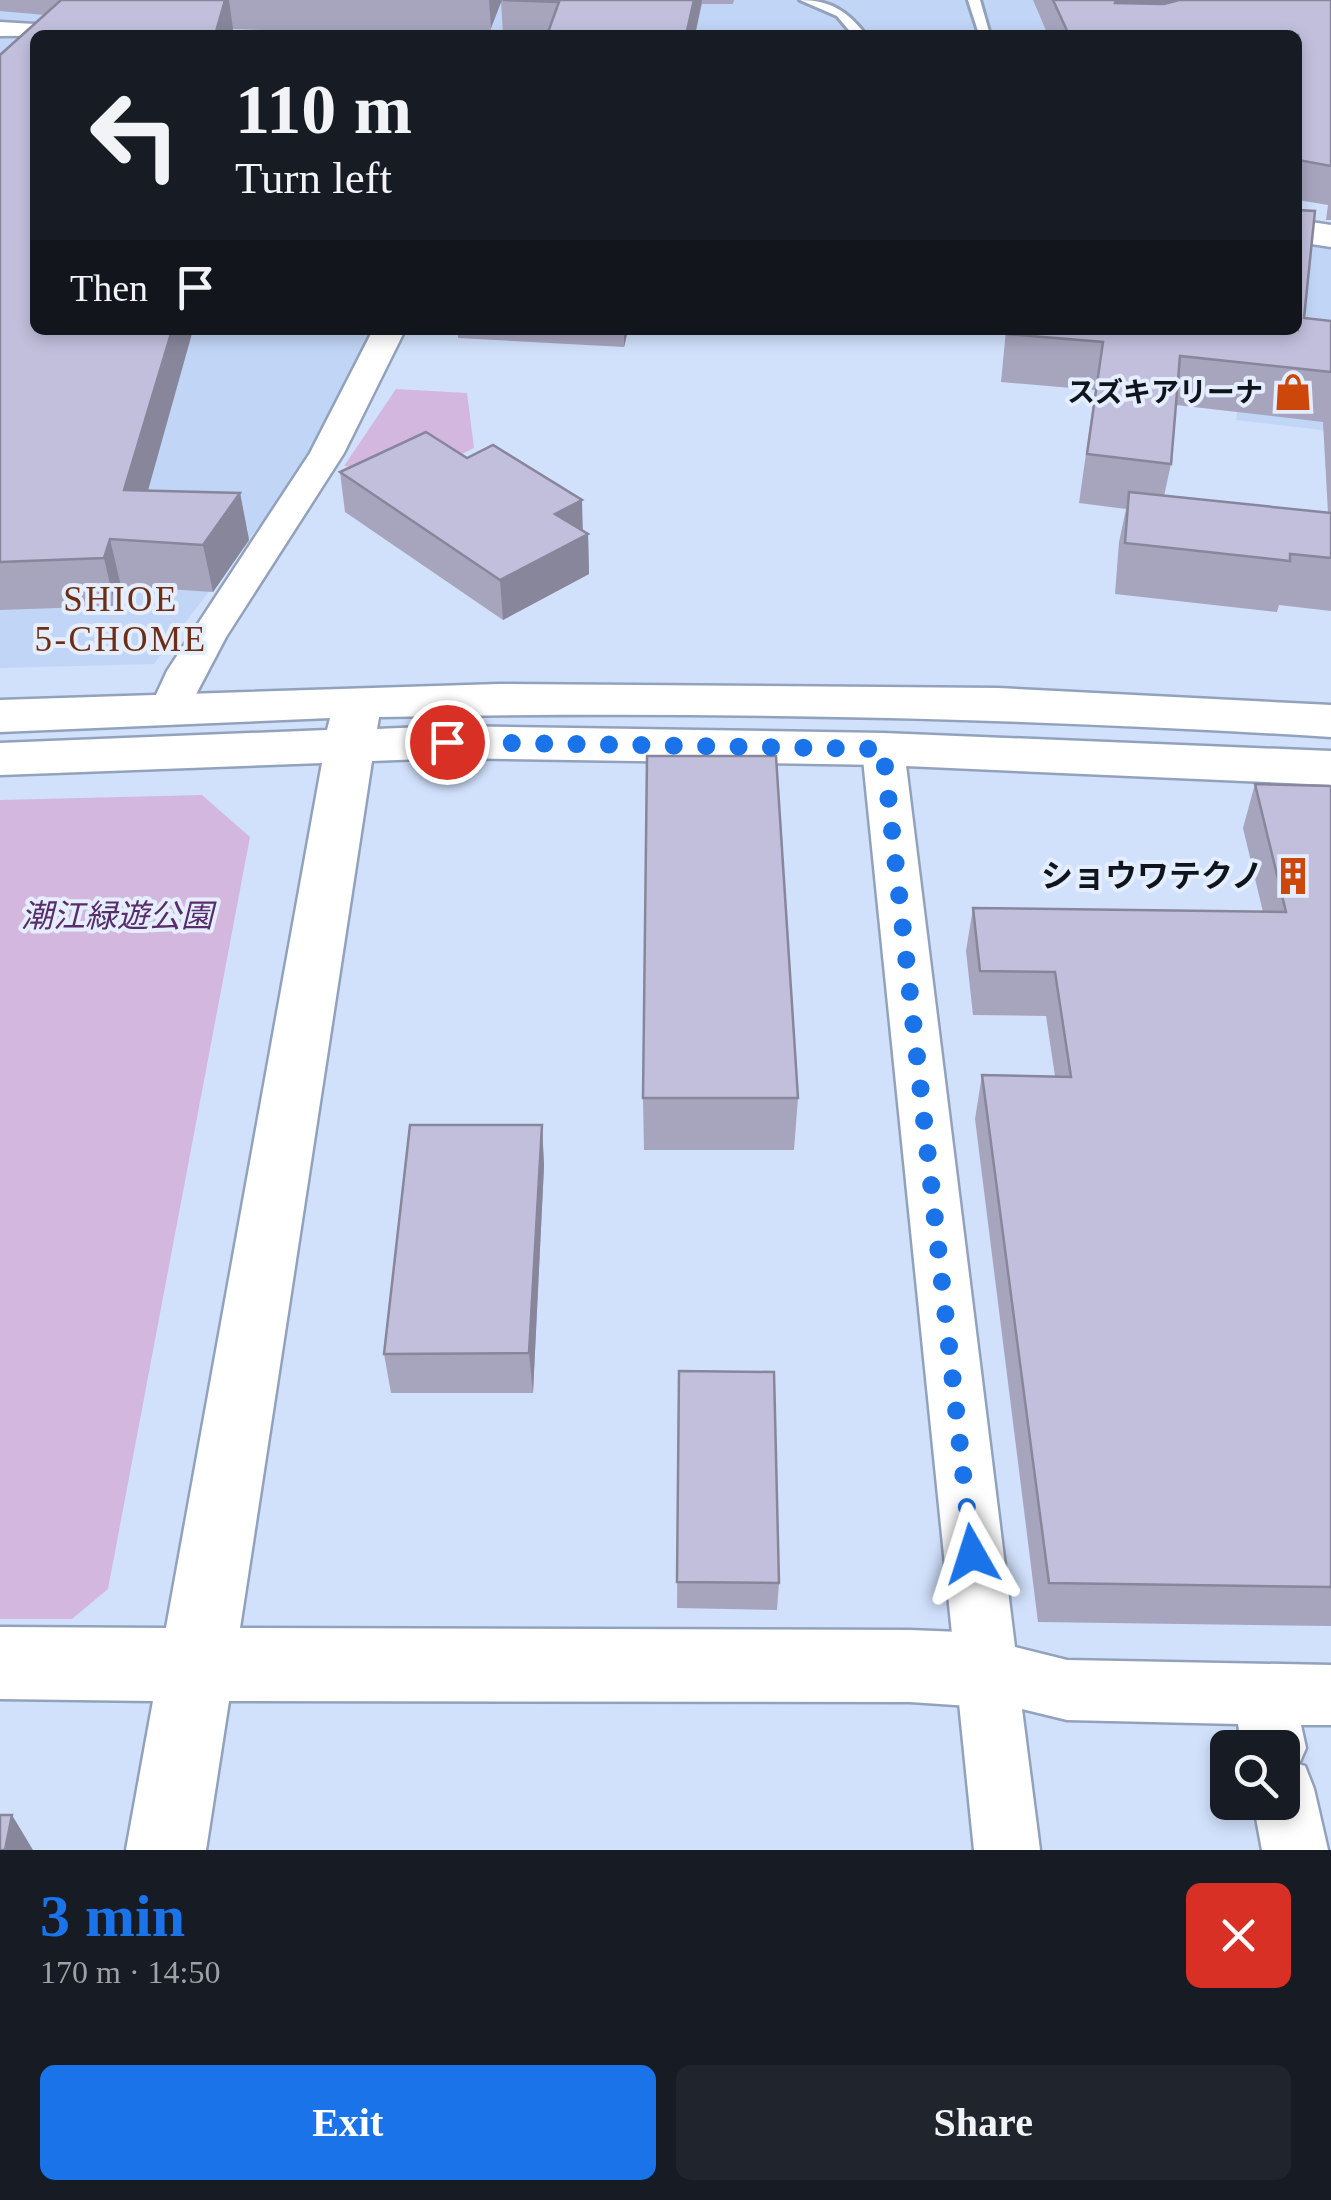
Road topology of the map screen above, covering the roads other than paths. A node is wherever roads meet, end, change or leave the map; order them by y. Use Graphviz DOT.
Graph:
graph roads {
  1 [pos="806,0"];
  2 [pos="974,0"];
  3 [pos="41,10"];
  4 [pos="856,30"];
  5 [pos="984,30"];
  6 [pos="6,36"];
  7 [pos="1302,232"];
  8 [pos="1331,236"];
  9 [pos="387,335"];
  10 [pos="170,708"];
  11 [pos="0,716"];
  12 [pos="1331,721"];
  13 [pos="354,725"];
  14 [pos="883,749"];
  15 [pos="0,758"];
  16 [pos="1331,768"];
  17 [pos="0,1663"];
  18 [pos="197,1663"];
  19 [pos="985,1670"];
  20 [pos="1331,1695"];
  21 [pos="1269,1722"];
  22 [pos="1289,1820"];
  23 [pos="166,1850"];
  24 [pos="1007,1850"];
  25 [pos="1295,1850"];
  1 -- 4 [label="lane"];
  2 -- 5 [label="lane"];
  3 -- 6 [label="street"];
  7 -- 8 [label="street"];
  9 -- 10 [label="street"];
  10 -- 11 [label="street"];
  10 -- 13 [label="street"];
  12 -- 13 [label="street"];
  13 -- 14 [label="street"];
  13 -- 15 [label="street"];
  13 -- 18 [label="street"];
  14 -- 16 [label="street"];
  14 -- 19 [label="street"];
  17 -- 18 [label="street"];
  18 -- 19 [label="street"];
  18 -- 23 [label="street"];
  19 -- 21 [label="street"];
  19 -- 24 [label="street"];
  20 -- 21 [label="street"];
  22 -- 25 [label="street"];
}
